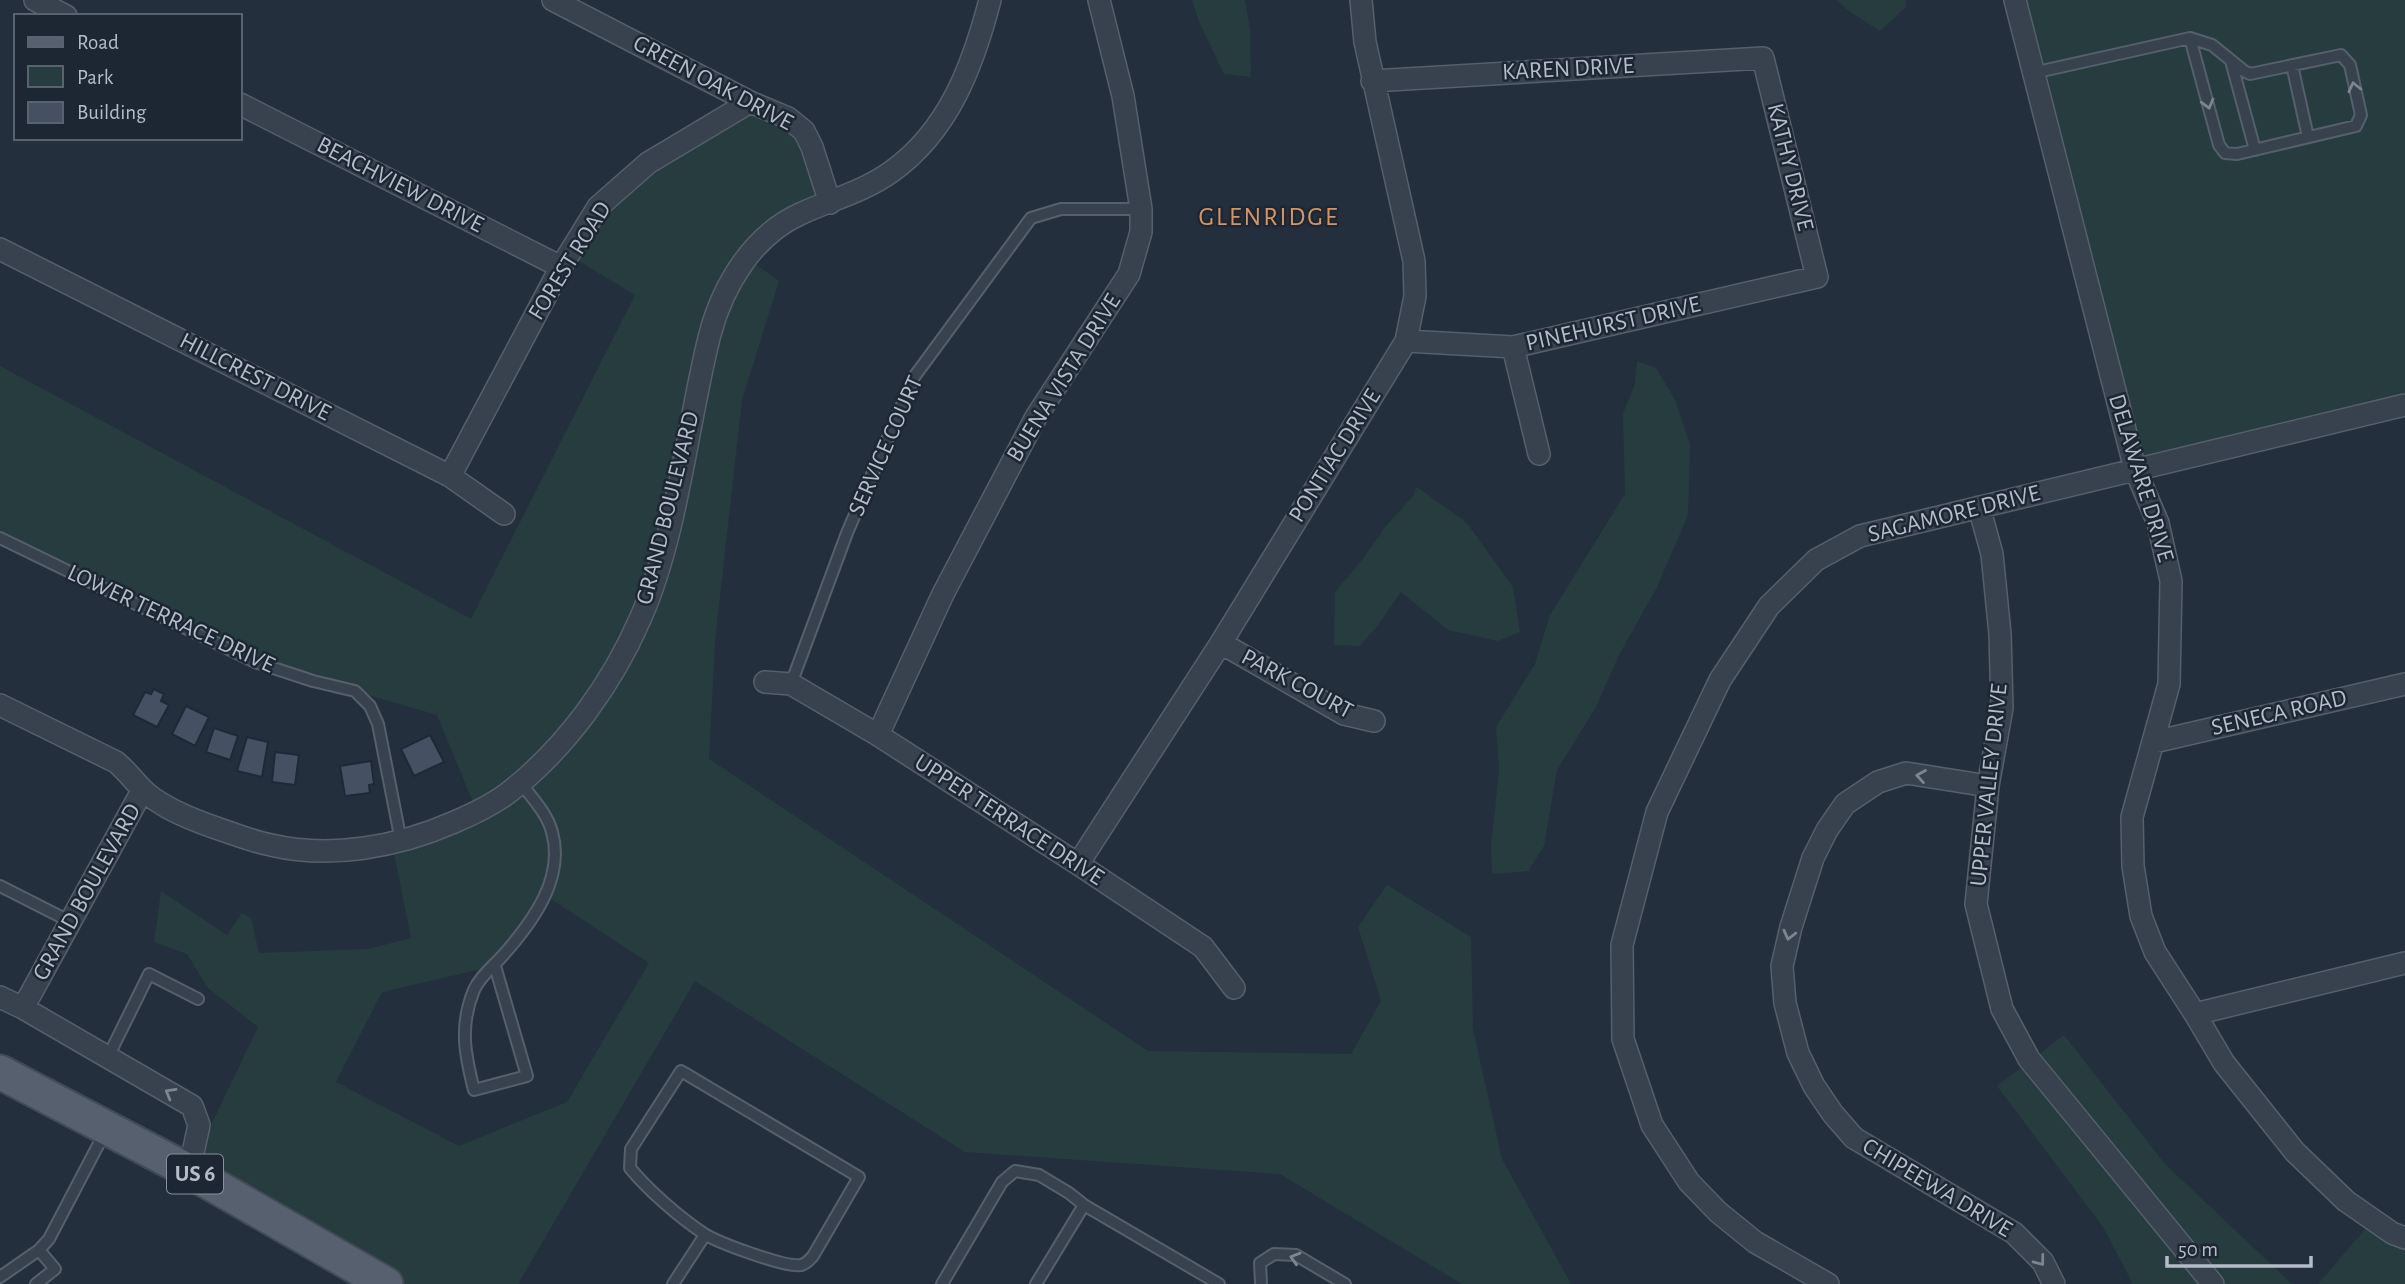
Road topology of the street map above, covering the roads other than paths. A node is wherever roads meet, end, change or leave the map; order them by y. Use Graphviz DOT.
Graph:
graph roads {
  1 [pos="35,0"];
  2 [pos="553,0"];
  3 [pos="990,0"];
  4 [pos="1099,0"];
  5 [pos="1361,0"];
  6 [pos="2015,0"];
  7 [pos="62,14"];
  8 [pos="2190,38"];
  9 [pos="1763,58"];
  10 [pos="2231,60"];
  11 [pos="2292,65"];
  12 [pos="2033,73"];
  13 [pos="1372,81"];
  14 [pos="750,102"];
  15 [pos="242,105"];
  16 [pos="2308,137"];
  17 [pos="2255,150"];
  18 [pos="830,203"];
  19 [pos="1141,209"];
  20 [pos="0,249"];
  21 [pos="561,267"];
  22 [pos="1817,277"];
  23 [pos="1406,341"];
  24 [pos="1513,347"];
  25 [pos="2405,405"];
  26 [pos="1539,454"];
  27 [pos="2135,469"];
  28 [pos="450,476"];
  29 [pos="1979,507"];
  30 [pos="504,514"];
  31 [pos="0,538"];
  32 [pos="1221,643"];
  33 [pos="765,682"];
  34 [pos="790,684"];
  35 [pos="2405,684"];
  36 [pos="0,705"];
  37 [pos="1374,721"];
  38 [pos="878,735"];
  39 [pos="2154,742"];
  40 [pos="520,782"];
  41 [pos="1988,786"];
  42 [pos="142,791"];
  43 [pos="401,841"];
  44 [pos="1078,864"];
  45 [pos="0,886"];
  46 [pos="71,922"];
  47 [pos="2405,962"];
  48 [pos="495,966"];
  49 [pos="1234,988"];
  50 [pos="0,998"];
  51 [pos="198,999"];
  52 [pos="23,1009"];
  53 [pos="2195,1014"];
  54 [pos="108,1057"];
  55 [pos="0,1072"];
  56 [pos="107,1128"];
  57 [pos="189,1171"];
  58 [pos="1084,1205"];
  59 [pos="705,1235"];
  60 [pos="2405,1238"];
  61 [pos="39,1250"];
  62 [pos="0,1277"];
  63 [pos="47,1277"];
  64 [pos="1261,1283"];
  65 [pos="36,1284"];
  66 [pos="58,1284"];
  67 [pos="386,1284"];
  68 [pos="673,1284"];
  69 [pos="942,1284"];
  70 [pos="1035,1284"];
  71 [pos="1219,1284"];
  72 [pos="1345,1284"];
  73 [pos="1828,1284"];
  74 [pos="2053,1284"];
  75 [pos="2213,1284"];
  1 -- 7 [label="street"];
  2 -- 14 [label="street, GREEN OAK DRIVE"];
  3 -- 18 [label="street, GRAND BOULEVARD"];
  4 -- 19 [label="street, BUENA VISTA DRIVE"];
  5 -- 13 [label="street, PONTIAC DRIVE"];
  6 -- 12 [label="street, DELAWARE DRIVE"];
  8 -- 10 [label="lane"];
  8 -- 12 [label="lane"];
  8 -- 17 [label="lane, one-way"];
  9 -- 13 [label="street, KAREN DRIVE"];
  9 -- 22 [label="street, KATHY DRIVE"];
  10 -- 11 [label="lane"];
  10 -- 17 [label="lane"];
  11 -- 16 [label="lane"];
  16 -- 11 [label="lane, one-way"];
  12 -- 27 [label="street, DELAWARE DRIVE"];
  13 -- 23 [label="street, PONTIAC DRIVE"];
  14 -- 18 [label="street, GREEN OAK DRIVE"];
  14 -- 21 [label="street, FOREST ROAD"];
  15 -- 21 [label="street, BEACHVIEW DRIVE"];
  16 -- 17 [label="lane"];
  18 -- 40 [label="street, GRAND BOULEVARD"];
  19 -- 34 [label="lane, SERVICE COURT"];
  19 -- 38 [label="street, BUENA VISTA DRIVE"];
  20 -- 28 [label="street, HILLCREST DRIVE"];
  21 -- 28 [label="street, FOREST ROAD"];
  22 -- 24 [label="street, PINEHURST DRIVE"];
  23 -- 24 [label="street, PINEHURST DRIVE"];
  23 -- 32 [label="street, PONTIAC DRIVE"];
  24 -- 26 [label="street"];
  25 -- 27 [label="street, SAGAMORE DRIVE"];
  27 -- 29 [label="street, SAGAMORE DRIVE"];
  27 -- 39 [label="street, DELAWARE DRIVE"];
  28 -- 30 [label="street, HILLCREST DRIVE"];
  29 -- 41 [label="street, UPPER VALLEY DRIVE"];
  29 -- 73 [label="street, SAGAMORE DRIVE"];
  31 -- 43 [label="lane, LOWER TERRACE DRIVE"];
  32 -- 37 [label="street, PARK COURT"];
  32 -- 44 [label="street, PONTIAC DRIVE"];
  33 -- 34 [label="street, UPPER TERRACE DRIVE"];
  34 -- 38 [label="street, UPPER TERRACE DRIVE"];
  35 -- 39 [label="street, SENECA ROAD"];
  36 -- 42 [label="street"];
  38 -- 44 [label="street, UPPER TERRACE DRIVE"];
  39 -- 53 [label="street, DELAWARE DRIVE"];
  40 -- 43 [label="street, GRAND BOULEVARD"];
  40 -- 48 [label="lane"];
  41 -- 74 [label="street, CHIPEEWA DRIVE, one-way"];
  41 -- 75 [label="street, UPPER VALLEY DRIVE"];
  42 -- 43 [label="street, GRAND BOULEVARD"];
  42 -- 46 [label="street, GRAND BOULEVARD"];
  44 -- 49 [label="street, UPPER TERRACE DRIVE"];
  45 -- 46 [label="lane"];
  46 -- 52 [label="street, GRAND BOULEVARD"];
  47 -- 53 [label="street"];
  48 -- 48 [label="lane"];
  50 -- 52 [label="street, GRAND BOULEVARD"];
  51 -- 54 [label="lane"];
  52 -- 54 [label="street, GRAND BOULEVARD"];
  53 -- 60 [label="street, DELAWARE DRIVE"];
  57 -- 54 [label="street, GRAND BOULEVARD, one-way"];
  55 -- 56 [label="main road, US 6"];
  56 -- 57 [label="main road, US 6"];
  56 -- 61 [label="lane"];
  57 -- 67 [label="main road, US 6"];
  58 -- 69 [label="lane"];
  58 -- 70 [label="lane"];
  58 -- 71 [label="lane"];
  59 -- 59 [label="lane"];
  59 -- 68 [label="lane"];
  61 -- 62 [label="lane"];
  61 -- 63 [label="lane"];
  63 -- 65 [label="lane"];
  63 -- 66 [label="lane"];
  72 -- 64 [label="lane, one-way"];
}
